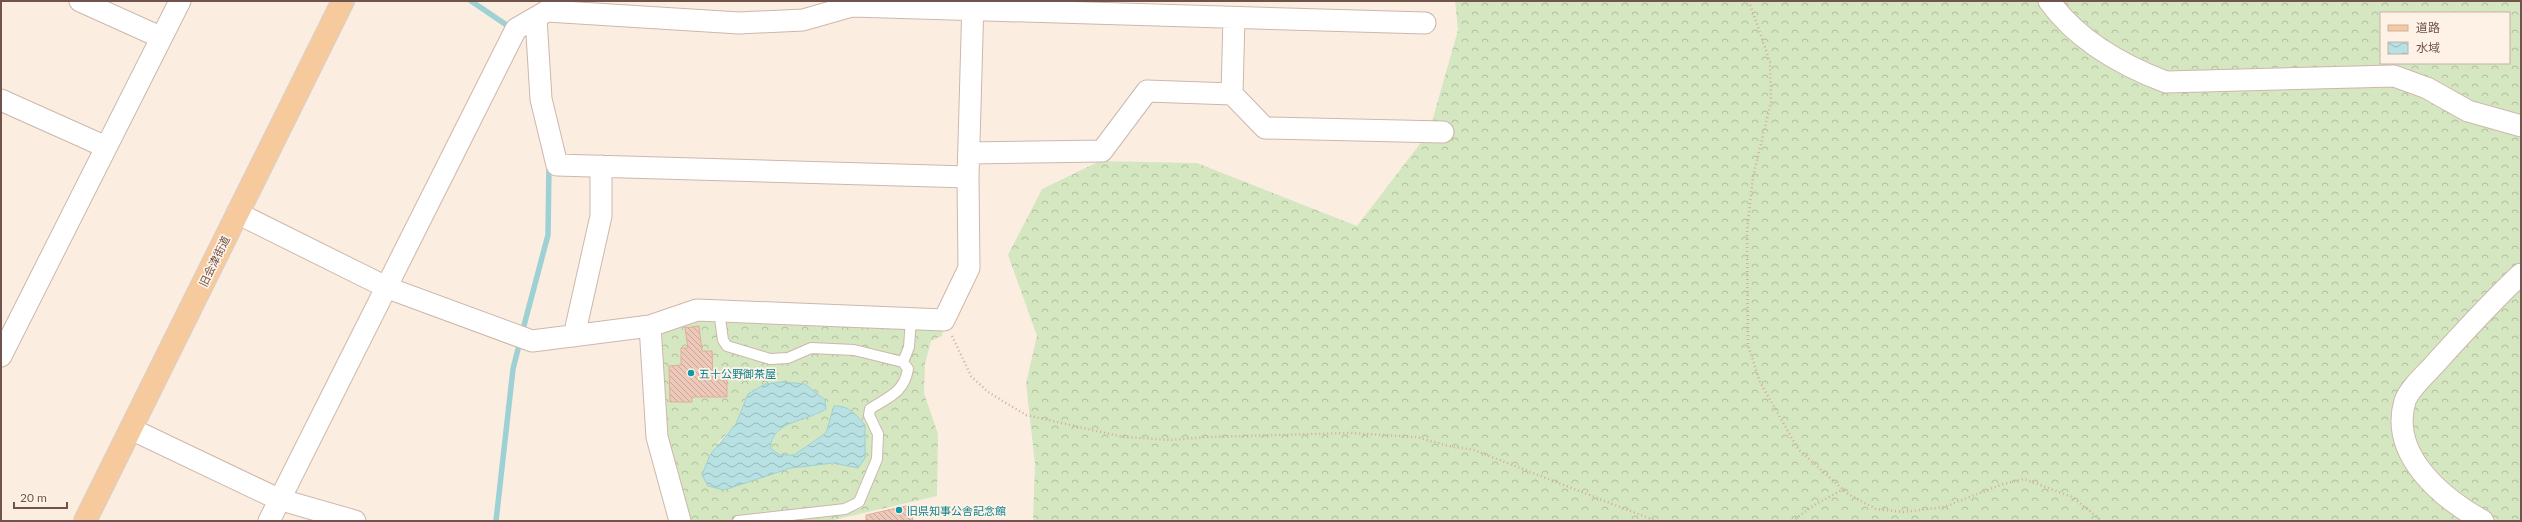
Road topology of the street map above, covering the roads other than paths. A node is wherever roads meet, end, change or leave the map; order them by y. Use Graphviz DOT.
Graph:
graph roads {
  1 [pos="80,1"];
  2 [pos="180,1"];
  3 [pos="343,1"];
  4 [pos="2049,1"];
  5 [pos="852,3"];
  6 [pos="973,5"];
  7 [pos="544,10"];
  8 [pos="1234,18"];
  9 [pos="1425,23"];
  10 [pos="160,37"];
  11 [pos="1232,94"];
  12 [pos="1,100"];
  13 [pos="2521,126"];
  14 [pos="1443,132"];
  15 [pos="106,147"];
  16 [pos="969,153"];
  17 [pos="601,166"];
  18 [pos="968,177"];
  19 [pos="238,213"];
  20 [pos="2521,274"];
  21 [pos="388,288"];
  22 [pos="719,311"];
  23 [pos="911,319"];
  24 [pos="650,326"];
  25 [pos="574,336"];
  26 [pos="1,356"];
  27 [pos="903,362"];
  28 [pos="131,428"];
  29 [pos="278,499"];
  30 [pos="85,521"];
  31 [pos="269,521"];
  32 [pos="355,521"];
  33 [pos="680,521"];
  34 [pos="738,521"];
  35 [pos="2483,521"];
  1 -- 10 [label="street"];
  2 -- 10 [label="street"];
  3 -- 19 [label="main road, 旧会津街道"];
  4 -- 13 [label="street"];
  5 -- 6 [label="street"];
  5 -- 7 [label="street"];
  6 -- 8 [label="street"];
  6 -- 16 [label="street"];
  7 -- 17 [label="street"];
  7 -- 21 [label="street"];
  8 -- 9 [label="street"];
  8 -- 11 [label="street"];
  10 -- 15 [label="street"];
  11 -- 14 [label="street"];
  11 -- 16 [label="street"];
  12 -- 15 [label="street"];
  15 -- 26 [label="street"];
  16 -- 18 [label="street"];
  17 -- 18 [label="street"];
  17 -- 25 [label="street"];
  18 -- 23 [label="street"];
  19 -- 21 [label="street"];
  19 -- 28 [label="main road, 旧会津街道"];
  20 -- 35 [label="street"];
  21 -- 25 [label="street"];
  21 -- 29 [label="street"];
  22 -- 23 [label="street"];
  22 -- 24 [label="street"];
  22 -- 27 [label="lane"];
  23 -- 27 [label="lane"];
  24 -- 25 [label="street"];
  24 -- 33 [label="street"];
  27 -- 34 [label="lane"];
  28 -- 29 [label="street"];
  28 -- 30 [label="main road, 旧会津街道"];
  29 -- 31 [label="street"];
  29 -- 32 [label="street"];
}
